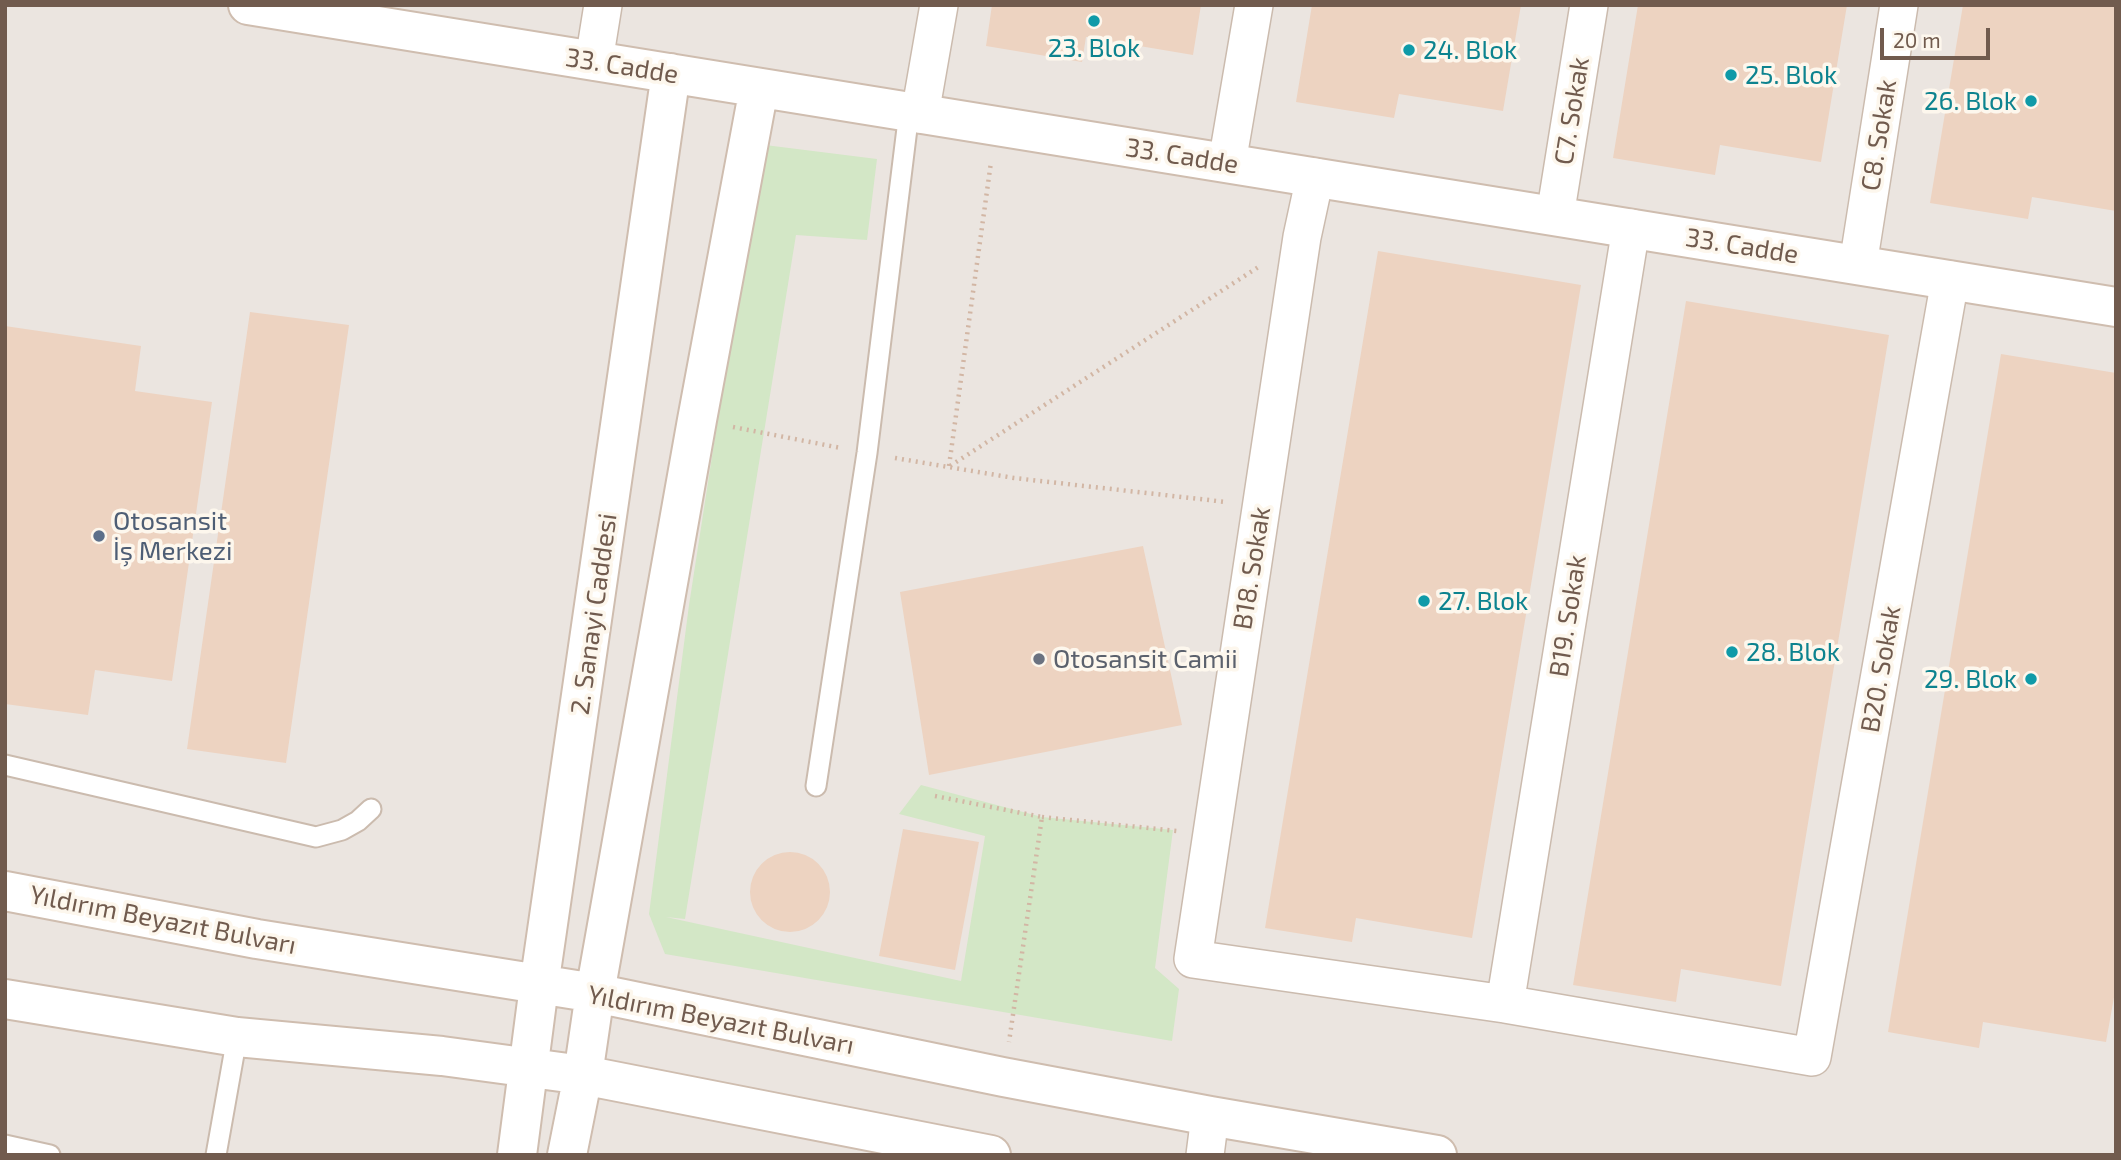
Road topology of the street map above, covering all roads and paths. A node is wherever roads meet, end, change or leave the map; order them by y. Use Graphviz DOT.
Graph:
graph roads {
  1 [pos="603,5"];
  2 [pos="939,5"];
  3 [pos="1254,5"];
  4 [pos="1590,5"];
  5 [pos="1899,5"];
  6 [pos="253,6"];
  7 [pos="593,61"];
  8 [pos="671,74"];
  9 [pos="759,88"];
  10 [pos="915,113"];
  11 [pos="996,126"];
  12 [pos="1227,163"];
  13 [pos="1315,177"];
  14 [pos="1555,216"];
  15 [pos="1631,228"];
  16 [pos="1302,237"];
  17 [pos="1858,265"];
  18 [pos="1950,280"];
  19 [pos="2116,307"];
  20 [pos="697,420"];
  21 [pos="867,453"];
  22 [pos="949,467"];
  23 [pos="1262,506"];
  24 [pos="5,765"];
  25 [pos="816,786"];
  26 [pos="935,796"];
  27 [pos="371,809"];
  28 [pos="1042,817"];
  29 [pos="1212,834"];
  30 [pos="5,891"];
  31 [pos="539,986"];
  32 [pos="595,993"];
  33 [pos="5,999"];
  34 [pos="1505,1004"];
  35 [pos="237,1037"];
  36 [pos="528,1067"];
  37 [pos="583,1075"];
  38 [pos="1003,1077"];
  39 [pos="1210,1116"];
  40 [pos="5,1145"];
  41 [pos="50,1155"];
  42 [pos="216,1155"];
  43 [pos="517,1155"];
  44 [pos="567,1155"];
  45 [pos="991,1155"];
  46 [pos="1205,1155"];
  47 [pos="1437,1155"];
  1 -- 7 [label="street"];
  2 -- 10 [label="street"];
  3 -- 12 [label="street"];
  4 -- 14 [label="street, C7. Sokak"];
  5 -- 17 [label="street, C8. Sokak"];
  6 -- 7 [label="main road, 33. Cadde"];
  7 -- 8 [label="main road, 33. Cadde"];
  8 -- 9 [label="main road, 33. Cadde"];
  8 -- 31 [label="main road, 2. Sanayi Caddesi"];
  9 -- 10 [label="main road, 33. Cadde"];
  9 -- 20 [label="main road"];
  10 -- 11 [label="main road, 33. Cadde"];
  10 -- 21 [label="lane"];
  11 -- 12 [label="main road, 33. Cadde"];
  11 -- 22 [label="path"];
  12 -- 13 [label="main road, 33. Cadde"];
  13 -- 14 [label="main road, 33. Cadde"];
  13 -- 16 [label="street, B18. Sokak"];
  14 -- 15 [label="main road, 33. Cadde"];
  15 -- 17 [label="main road, 33. Cadde"];
  15 -- 34 [label="street, B19. Sokak"];
  16 -- 22 [label="path"];
  16 -- 23 [label="street, B18. Sokak"];
  17 -- 18 [label="main road, 33. Cadde"];
  18 -- 19 [label="main road, 33. Cadde"];
  18 -- 34 [label="street, B20. Sokak"];
  20 -- 21 [label="path"];
  20 -- 32 [label="main road"];
  21 -- 22 [label="path"];
  21 -- 25 [label="lane"];
  22 -- 23 [label="path"];
  23 -- 29 [label="street, B18. Sokak"];
  24 -- 27 [label="lane"];
  26 -- 28 [label="path"];
  28 -- 29 [label="path"];
  28 -- 38 [label="path"];
  29 -- 34 [label="street, B18. Sokak"];
  30 -- 31 [label="main road, Yıldırım Beyazıt Bulvarı"];
  31 -- 32 [label="main road, Yıldırım Beyazıt Bulvarı"];
  31 -- 36 [label="main road, 2. Sanayi Caddesi"];
  32 -- 37 [label="main road"];
  32 -- 38 [label="main road, Yıldırım Beyazıt Bulvarı"];
  33 -- 35 [label="main road"];
  35 -- 36 [label="main road"];
  35 -- 42 [label="lane"];
  36 -- 37 [label="main road"];
  36 -- 43 [label="main road, 2. Sanayi Caddesi"];
  37 -- 44 [label="main road"];
  37 -- 45 [label="main road"];
  38 -- 39 [label="main road, Yıldırım Beyazıt Bulvarı"];
  39 -- 46 [label="street"];
  39 -- 47 [label="main road, Yıldırım Beyazıt Bulvarı"];
  40 -- 41 [label="lane"];
}
